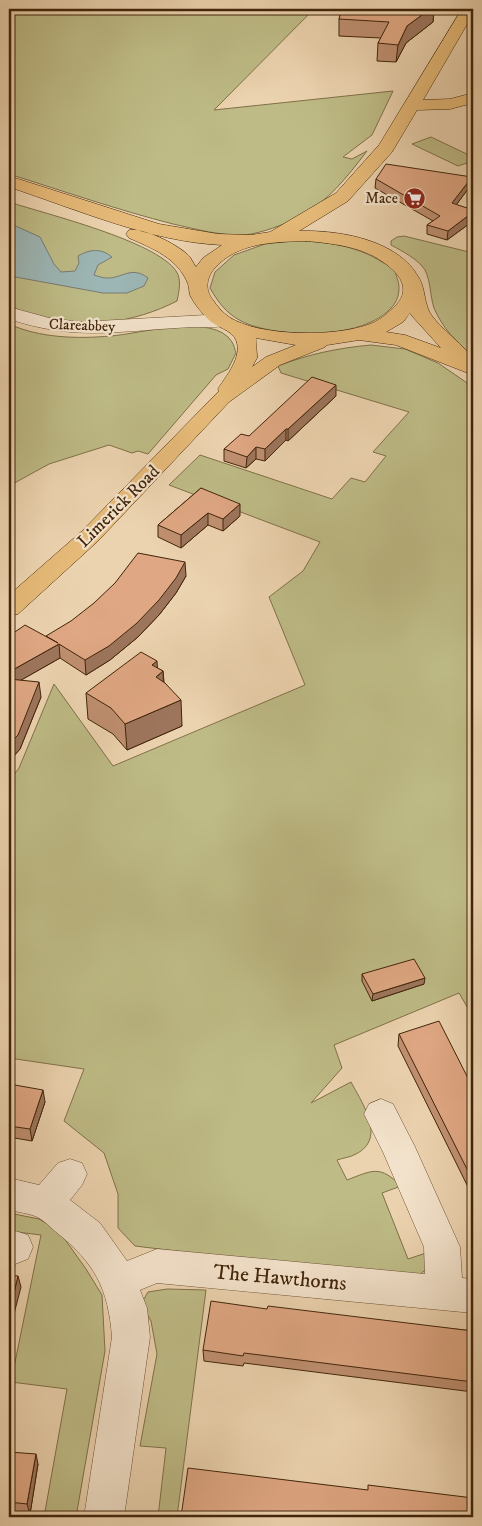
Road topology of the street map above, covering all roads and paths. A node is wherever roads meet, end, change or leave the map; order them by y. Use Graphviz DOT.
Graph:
graph roads {
  1 [pos="469,9"];
  2 [pos="473,98"];
  3 [pos="411,105"];
  4 [pos="9,181"];
  5 [pos="9,194"];
  6 [pos="342,198"];
  7 [pos="272,236"];
  8 [pos="254,240"];
  9 [pos="349,240"];
  10 [pos="414,288"];
  11 [pos="198,289"];
  12 [pos="9,313"];
  13 [pos="228,324"];
  14 [pos="126,326"];
  15 [pos="355,335"];
  16 [pos="326,340"];
  17 [pos="472,368"];
  18 [pos="222,398"];
  19 [pos="9,608"];
  20 [pos="380,1114"];
  21 [pos="70,1174"];
  22 [pos="9,1194"];
  23 [pos="46,1203"];
  24 [pos="119,1281"];
  25 [pos="458,1294"];
  26 [pos="104,1517"];
  1 -- 3 [label="main road"];
  2 -- 3 [label="main road"];
  3 -- 6 [label="main road"];
  4 -- 8 [label="main road"];
  5 -- 11 [label="main road"];
  6 -- 7 [label="main road"];
  6 -- 9 [label="main road"];
  7 -- 8 [label="main road"];
  7 -- 9 [label="main road"];
  8 -- 11 [label="main road"];
  9 -- 10 [label="main road"];
  10 -- 15 [label="main road"];
  10 -- 17 [label="main road"];
  11 -- 13 [label="main road"];
  11 -- 14 [label="street, Clareabbey"];
  12 -- 14 [label="street, Clareabbey"];
  13 -- 14 [label="street, Clareabbey"];
  13 -- 16 [label="main road"];
  13 -- 18 [label="main road"];
  15 -- 16 [label="main road"];
  15 -- 17 [label="main road"];
  16 -- 18 [label="main road"];
  18 -- 19 [label="main road, Limerick Road"];
  20 -- 25 [label="street, The Hawthorns"];
  21 -- 23 [label="street"];
  22 -- 23 [label="street"];
  23 -- 24 [label="street"];
  24 -- 25 [label="street, The Hawthorns"];
  24 -- 26 [label="street"];
}
